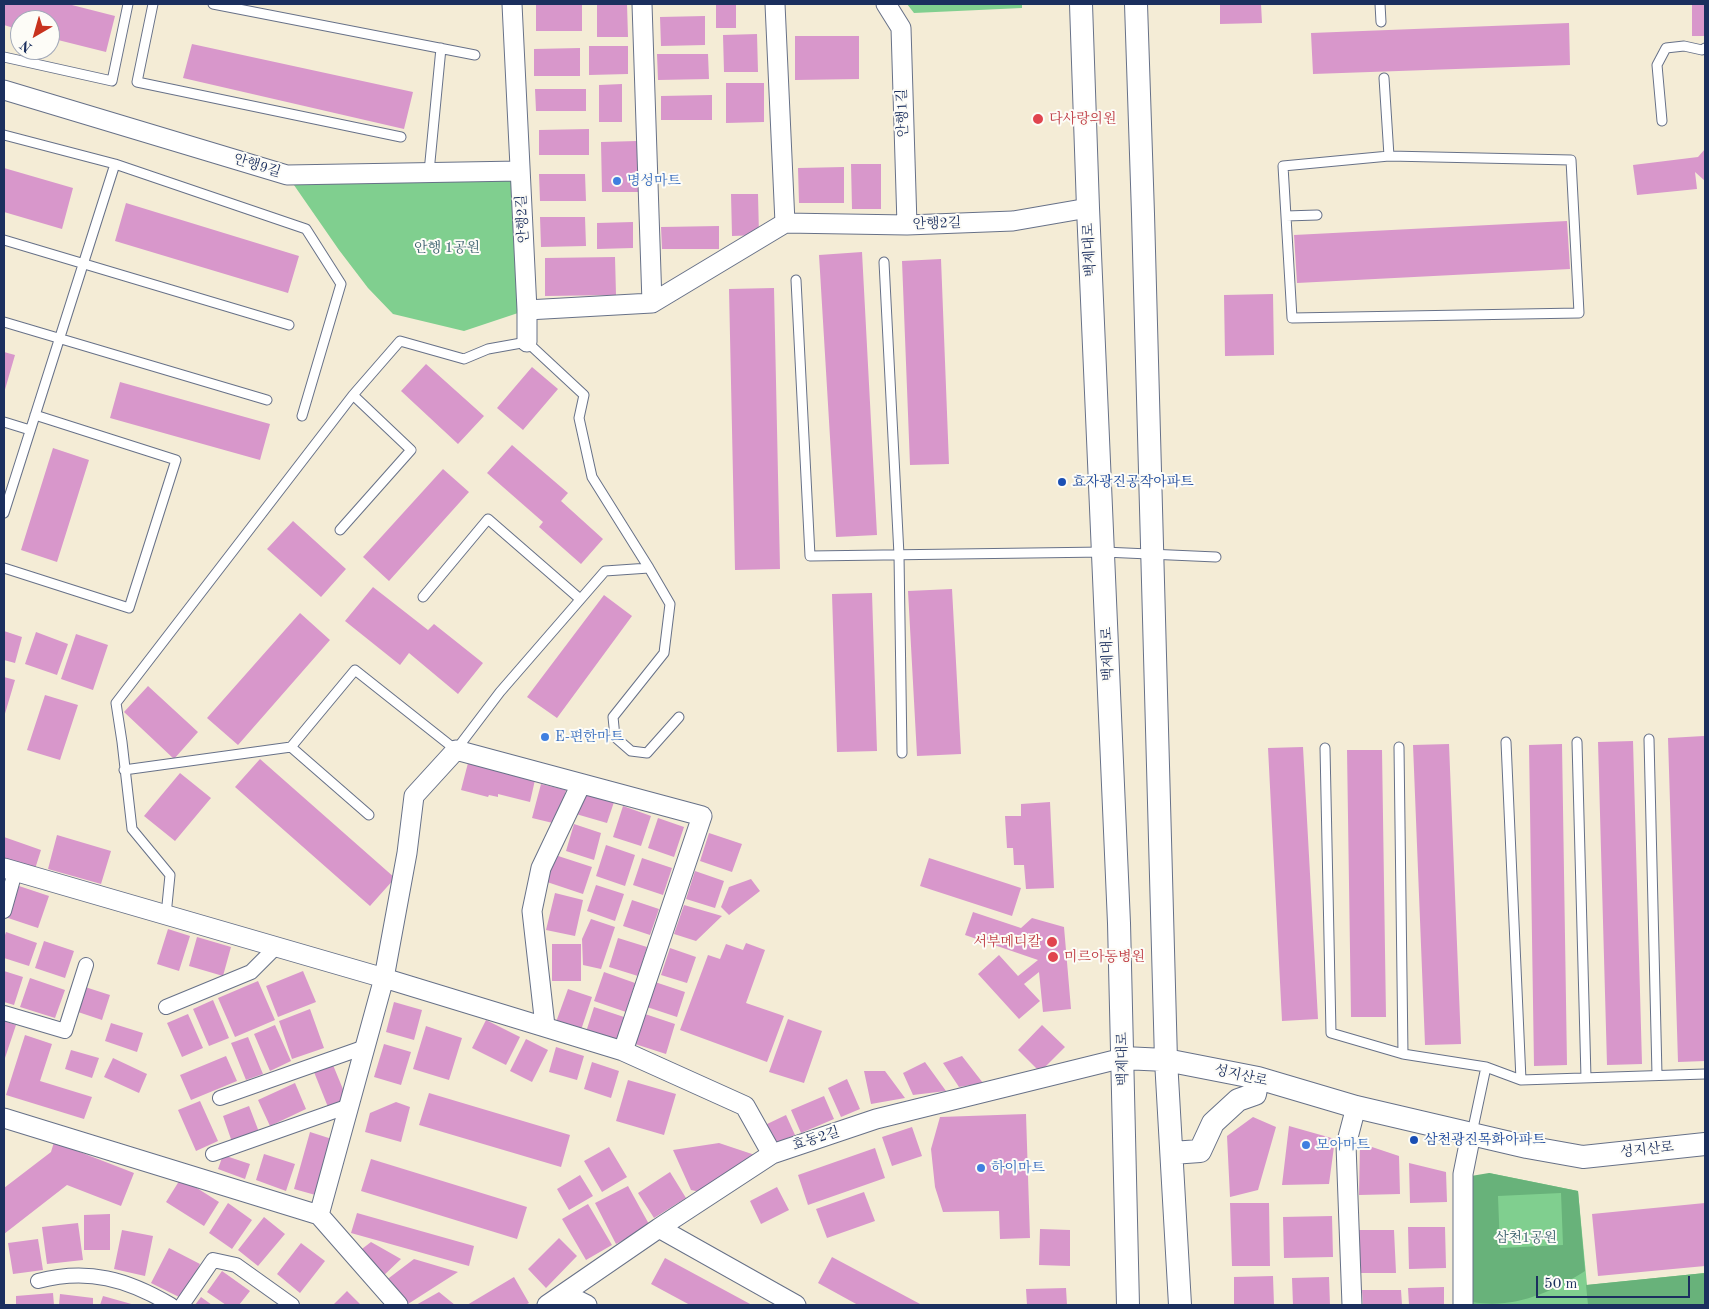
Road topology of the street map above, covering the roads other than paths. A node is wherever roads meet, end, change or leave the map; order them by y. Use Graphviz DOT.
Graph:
graph roads {
  1 [pos="128,4"];
  2 [pos="154,4"];
  3 [pos="214,4"];
  4 [pos="512,4"];
  5 [pos="642,4"];
  6 [pos="775,4"];
  7 [pos="886,4"];
  8 [pos="1081,4"];
  9 [pos="1136,4"];
  10 [pos="1380,4"];
  11 [pos="1381,22"];
  12 [pos="440,48"];
  13 [pos="1705,48"];
  14 [pos="475,55"];
  15 [pos="4,57"];
  16 [pos="1384,78"];
  17 [pos="4,90"];
  18 [pos="1662,121"];
  19 [pos="4,135"];
  20 [pos="401,137"];
  21 [pos="1389,156"];
  22 [pos="115,164"];
  23 [pos="520,170"];
  24 [pos="429,172"];
  25 [pos="1088,208"];
  26 [pos="1317,215"];
  27 [pos="1286,216"];
  28 [pos="785,223"];
  29 [pos="907,225"];
  30 [pos="4,240"];
  31 [pos="884,262"];
  32 [pos="83,264"];
  33 [pos="796,280"];
  34 [pos="652,303"];
  35 [pos="527,310"];
  36 [pos="4,322"];
  37 [pos="289,325"];
  38 [pos="59,339"];
  39 [pos="526,342"];
  40 [pos="353,395"];
  41 [pos="267,400"];
  42 [pos="35,415"];
  43 [pos="302,416"];
  44 [pos="4,422"];
  45 [pos="30,430"];
  46 [pos="8,486"];
  47 [pos="4,513"];
  48 [pos="340,530"];
  49 [pos="1104,552"];
  50 [pos="1151,554"];
  51 [pos="899,555"];
  52 [pos="1216,557"];
  53 [pos="4,568"];
  54 [pos="649,568"];
  55 [pos="423,597"];
  56 [pos="580,599"];
  57 [pos="679,718"];
  58 [pos="1649,739"];
  59 [pos="1506,742"];
  60 [pos="1578,742"];
  61 [pos="290,747"];
  62 [pos="1399,747"];
  63 [pos="1325,748"];
  64 [pos="456,750"];
  65 [pos="902,753"];
  66 [pos="124,770"];
  67 [pos="581,784"];
  68 [pos="369,815"];
  69 [pos="9,870"];
  70 [pos="4,911"];
  71 [pos="166,915"];
  72 [pos="276,947"];
  73 [pos="86,965"];
  74 [pos="384,978"];
  75 [pos="166,1007"];
  76 [pos="4,1013"];
  77 [pos="545,1026"];
  78 [pos="365,1047"];
  79 [pos="622,1051"];
  80 [pos="1403,1054"];
  81 [pos="1123,1058"];
  82 [pos="1166,1060"];
  83 [pos="1486,1067"];
  84 [pos="1705,1074"];
  85 [pos="1657,1075"];
  86 [pos="1258,1078"];
  87 [pos="1586,1078"];
  88 [pos="1521,1080"];
  89 [pos="220,1098"];
  90 [pos="349,1106"];
  91 [pos="1356,1107"];
  92 [pos="4,1118"];
  93 [pos="1471,1134"];
  94 [pos="1705,1144"];
  95 [pos="1172,1153"];
  96 [pos="213,1154"];
  97 [pos="772,1154"];
  98 [pos="319,1216"];
  99 [pos="659,1228"];
  100 [pos="38,1281"];
  101 [pos="565,1294"];
  102 [pos="170,1305"];
  103 [pos="182,1305"];
  104 [pos="292,1305"];
  105 [pos="398,1305"];
  106 [pos="547,1305"];
  107 [pos="587,1305"];
  108 [pos="796,1305"];
  109 [pos="1128,1305"];
  110 [pos="1180,1305"];
  111 [pos="1352,1305"];
  112 [pos="1463,1305"];
  1 -- 15 [label="lane"];
  2 -- 20 [label="lane"];
  3 -- 12 [label="lane"];
  4 -- 23 [label="street, 안행2길"];
  5 -- 34 [label="street"];
  6 -- 28 [label="street"];
  7 -- 29 [label="street, 안행1길"];
  8 -- 25 [label="street, 백제대로"];
  9 -- 50 [label="street"];
  10 -- 11 [label="lane"];
  12 -- 14 [label="lane"];
  12 -- 24 [label="lane"];
  13 -- 18 [label="lane"];
  16 -- 21 [label="lane"];
  17 -- 24 [label="street, 안행9길"];
  19 -- 22 [label="lane"];
  21 -- 27 [label="lane"];
  21 -- 27 [label="lane"];
  22 -- 32 [label="lane"];
  22 -- 43 [label="lane"];
  23 -- 24 [label="street, 안행9길"];
  23 -- 35 [label="street, 안행2길"];
  25 -- 29 [label="street, 안행2길"];
  25 -- 49 [label="street, 백제대로"];
  26 -- 27 [label="lane"];
  28 -- 29 [label="street, 안행2길"];
  28 -- 34 [label="street"];
  30 -- 32 [label="lane"];
  31 -- 51 [label="lane"];
  32 -- 37 [label="lane"];
  32 -- 38 [label="lane"];
  33 -- 51 [label="lane"];
  34 -- 35 [label="street"];
  35 -- 39 [label="street, 안행2길"];
  36 -- 38 [label="lane"];
  38 -- 41 [label="lane"];
  38 -- 42 [label="lane"];
  39 -- 40 [label="lane"];
  39 -- 54 [label="lane"];
  40 -- 48 [label="lane"];
  40 -- 66 [label="lane"];
  42 -- 45 [label="lane"];
  42 -- 53 [label="lane"];
  44 -- 45 [label="lane"];
  45 -- 46 [label="lane"];
  46 -- 47 [label="lane"];
  49 -- 50 [label="lane"];
  49 -- 51 [label="lane"];
  49 -- 81 [label="street, 백제대로"];
  50 -- 52 [label="lane"];
  50 -- 82 [label="street"];
  51 -- 65 [label="lane"];
  54 -- 56 [label="lane"];
  54 -- 57 [label="lane"];
  55 -- 56 [label="lane"];
  56 -- 64 [label="lane"];
  58 -- 85 [label="lane"];
  59 -- 88 [label="lane"];
  60 -- 87 [label="lane"];
  61 -- 64 [label="lane"];
  61 -- 66 [label="lane"];
  61 -- 68 [label="lane"];
  62 -- 80 [label="lane"];
  63 -- 80 [label="lane"];
  64 -- 67 [label="street"];
  64 -- 74 [label="street"];
  66 -- 71 [label="lane"];
  67 -- 77 [label="street"];
  67 -- 79 [label="street"];
  69 -- 70 [label="street"];
  69 -- 71 [label="street"];
  71 -- 72 [label="street"];
  72 -- 74 [label="street"];
  72 -- 75 [label="street"];
  73 -- 76 [label="street"];
  74 -- 77 [label="street"];
  74 -- 78 [label="street"];
  77 -- 79 [label="street"];
  78 -- 89 [label="street"];
  78 -- 90 [label="street"];
  79 -- 97 [label="street"];
  80 -- 83 [label="lane"];
  81 -- 82 [label="street, 성지산로"];
  81 -- 97 [label="street, 효동2길"];
  81 -- 109 [label="street, 백제대로"];
  82 -- 86 [label="street, 성지산로"];
  82 -- 95 [label="street"];
  83 -- 88 [label="lane"];
  83 -- 93 [label="lane"];
  84 -- 85 [label="lane"];
  85 -- 87 [label="lane"];
  86 -- 91 [label="street, 성지산로"];
  86 -- 95 [label="street"];
  87 -- 88 [label="lane"];
  90 -- 96 [label="street"];
  90 -- 98 [label="street"];
  91 -- 93 [label="street, 성지산로"];
  91 -- 111 [label="street"];
  92 -- 98 [label="street"];
  93 -- 94 [label="street, 성지산로"];
  93 -- 112 [label="street"];
  95 -- 110 [label="street"];
  97 -- 99 [label="street, 효동2길"];
  98 -- 105 [label="street"];
  99 -- 101 [label="street, 효동2길"];
  99 -- 108 [label="street"];
  100 -- 102 [label="street"];
  101 -- 106 [label="street, 효동2길"];
  101 -- 107 [label="street"];
  103 -- 104 [label="street"];
}
